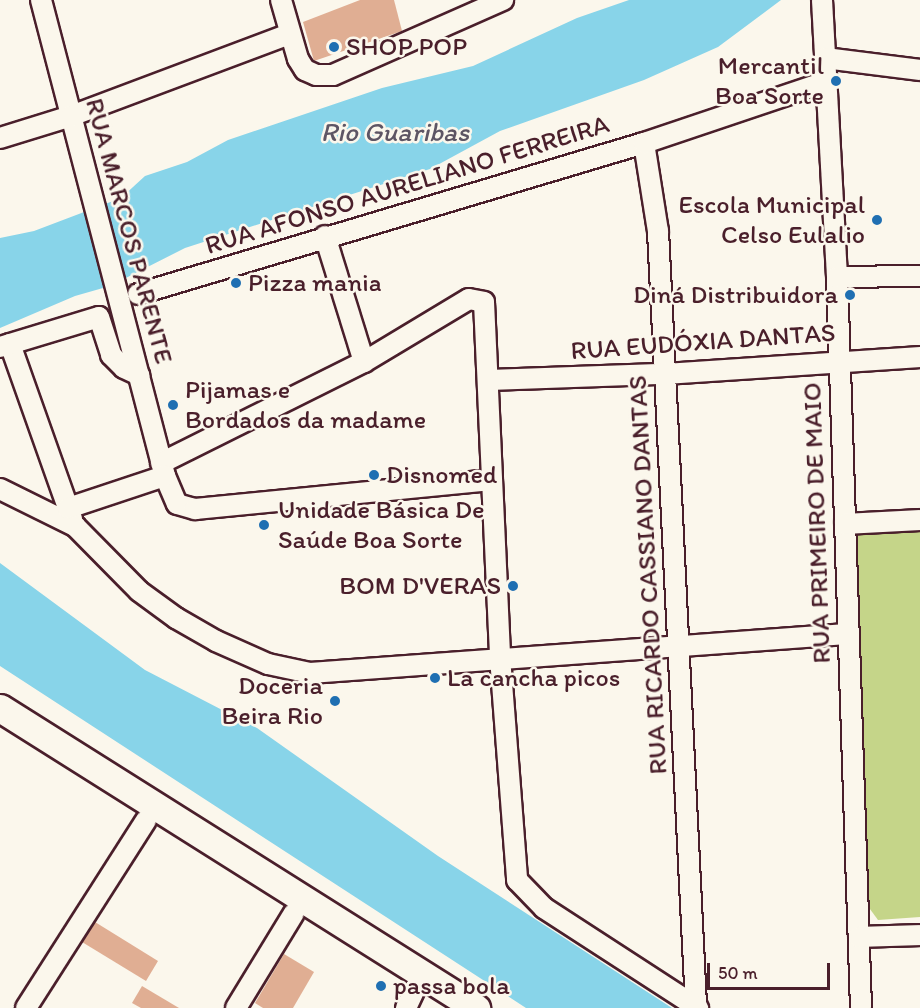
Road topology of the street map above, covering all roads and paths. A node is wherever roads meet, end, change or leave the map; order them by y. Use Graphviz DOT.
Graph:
graph roads {
  1 [pos="41,0"];
  2 [pos="281,0"];
  3 [pos="503,0"];
  4 [pos="822,0"];
  5 [pos="289,34"];
  6 [pos="825,58"];
  7 [pos="920,70"];
  8 [pos="828,81"];
  9 [pos="71,116"];
  10 [pos="0,138"];
  11 [pos="644,143"];
  12 [pos="325,236"];
  13 [pos="920,276"];
  14 [pos="837,277"];
  15 [pos="138,294"];
  16 [pos="5,346"];
  17 [pos="920,357"];
  18 [pos="840,360"];
  19 [pos="364,362"];
  20 [pos="665,374"];
  21 [pos="139,375"];
  22 [pos="489,380"];
  23 [pos="163,469"];
  24 [pos="492,480"];
  25 [pos="0,489"];
  26 [pos="71,517"];
  27 [pos="920,520"];
  28 [pos="845,524"];
  29 [pos="847,634"];
  30 [pos="679,646"];
  31 [pos="501,657"];
  32 [pos="0,708"];
  33 [pos="0,727"];
  34 [pos="147,820"];
  35 [pos="294,913"];
  36 [pos="920,935"];
  37 [pos="859,937"];
  38 [pos="411,998"];
  39 [pos="697,1007"];
  40 [pos="26,1008"];
  41 [pos="236,1008"];
  42 [pos="448,1008"];
  43 [pos="476,1008"];
  44 [pos="861,1008"];
  1 -- 9 [label="street, RUA MARCOS PARENTE"];
  2 -- 5 [label="street"];
  3 -- 5 [label="street"];
  4 -- 6 [label="street, RUA PRIMEIRO DE MAIO"];
  5 -- 9 [label="street"];
  6 -- 7 [label="street"];
  6 -- 8 [label="street, RUA PRIMEIRO DE MAIO"];
  8 -- 11 [label="street, RUA AFONSO AURELIANO FERREIRA"];
  8 -- 14 [label="street, RUA PRIMEIRO DE MAIO"];
  9 -- 10 [label="street"];
  9 -- 21 [label="street, RUA MARCOS PARENTE"];
  11 -- 12 [label="street, RUA AFONSO AURELIANO FERREIRA"];
  11 -- 20 [label="street, RUA RICARDO CASSIANO DANTAS"];
  12 -- 15 [label="street, RUA AFONSO AURELIANO FERREIRA"];
  12 -- 19 [label="street"];
  13 -- 14 [label="street"];
  14 -- 18 [label="street, RUA PRIMEIRO DE MAIO"];
  16 -- 21 [label="street"];
  16 -- 26 [label="street"];
  17 -- 18 [label="street, RUA EUDÓXIA DANTAS"];
  18 -- 20 [label="street, RUA EUDÓXIA DANTAS"];
  18 -- 28 [label="street, RUA PRIMEIRO DE MAIO"];
  19 -- 22 [label="street"];
  19 -- 23 [label="street"];
  20 -- 22 [label="street, RUA EUDÓXIA DANTAS"];
  20 -- 30 [label="street, RUA RICARDO CASSIANO DANTAS"];
  21 -- 23 [label="street, RUA MARCOS PARENTE"];
  22 -- 24 [label="street"];
  23 -- 24 [label="street, RUA MARCOS PARENTE"];
  23 -- 26 [label="street"];
  24 -- 31 [label="street"];
  25 -- 26 [label="street"];
  26 -- 31 [label="street"];
  27 -- 28 [label="street"];
  28 -- 29 [label="street, RUA PRIMEIRO DE MAIO"];
  29 -- 30 [label="street"];
  29 -- 37 [label="street, RUA PRIMEIRO DE MAIO"];
  30 -- 31 [label="street"];
  30 -- 39 [label="street, RUA RICARDO CASSIANO DANTAS"];
  31 -- 39 [label="street"];
  32 -- 43 [label="main road"];
  33 -- 34 [label="main road"];
  34 -- 35 [label="main road"];
  34 -- 40 [label="street"];
  35 -- 38 [label="main road"];
  35 -- 41 [label="street"];
  36 -- 37 [label="street"];
  37 -- 44 [label="street, RUA PRIMEIRO DE MAIO"];
  38 -- 42 [label="main road"];
}
